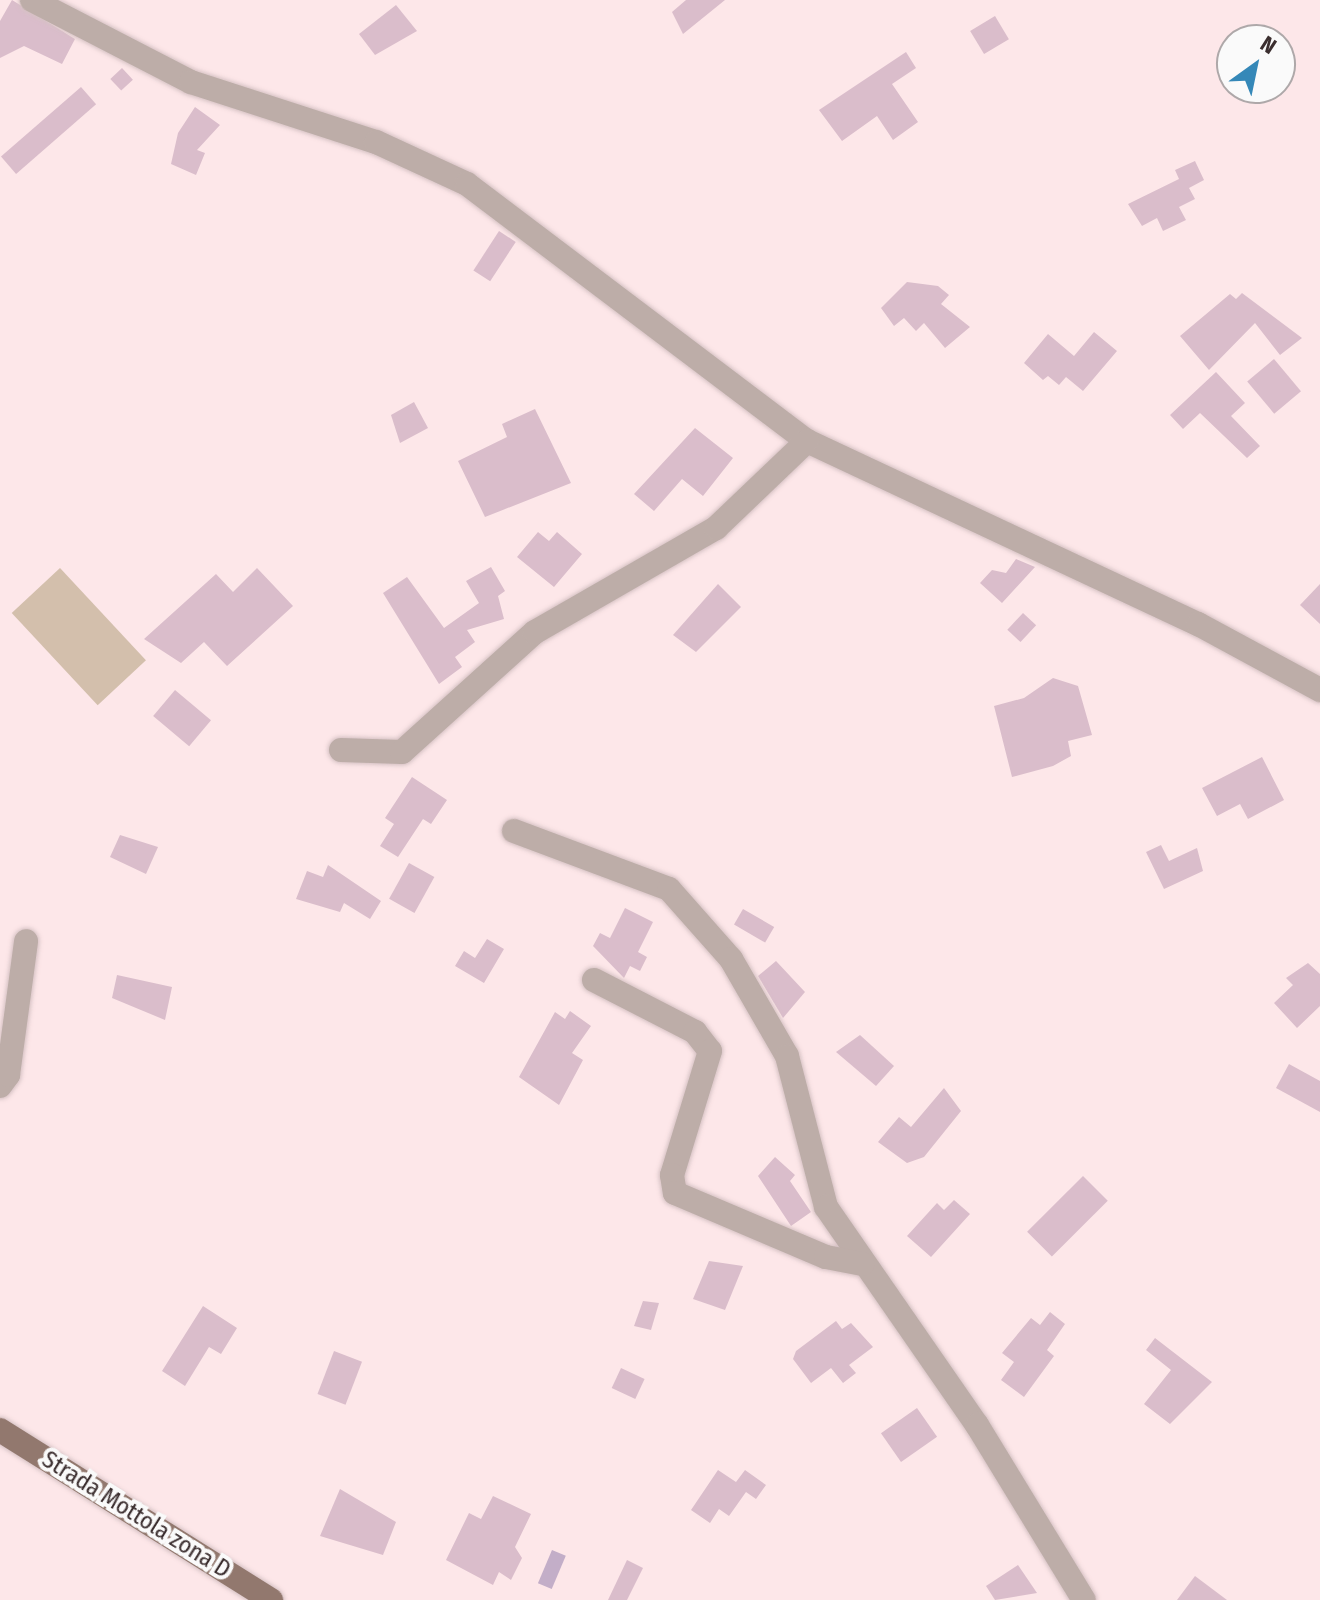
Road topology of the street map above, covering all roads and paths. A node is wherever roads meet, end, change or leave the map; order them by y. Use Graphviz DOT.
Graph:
graph roads {
  1 [pos="32,0"];
  2 [pos="807,441"];
  3 [pos="1320,690"];
  4 [pos="341,750"];
  5 [pos="514,831"];
  6 [pos="26,941"];
  7 [pos="594,980"];
  8 [pos="0,1086"];
  9 [pos="862,1264"];
  10 [pos="0,1430"];
  11 [pos="271,1600"];
  12 [pos="1084,1600"];
  1 -- 2 [label="street"];
  2 -- 3 [label="street"];
  2 -- 4 [label="street"];
  5 -- 9 [label="street"];
  6 -- 8 [label="street"];
  7 -- 9 [label="street"];
  9 -- 12 [label="street"];
  10 -- 11 [label="main road, Strada Mottola zona D"];
}
